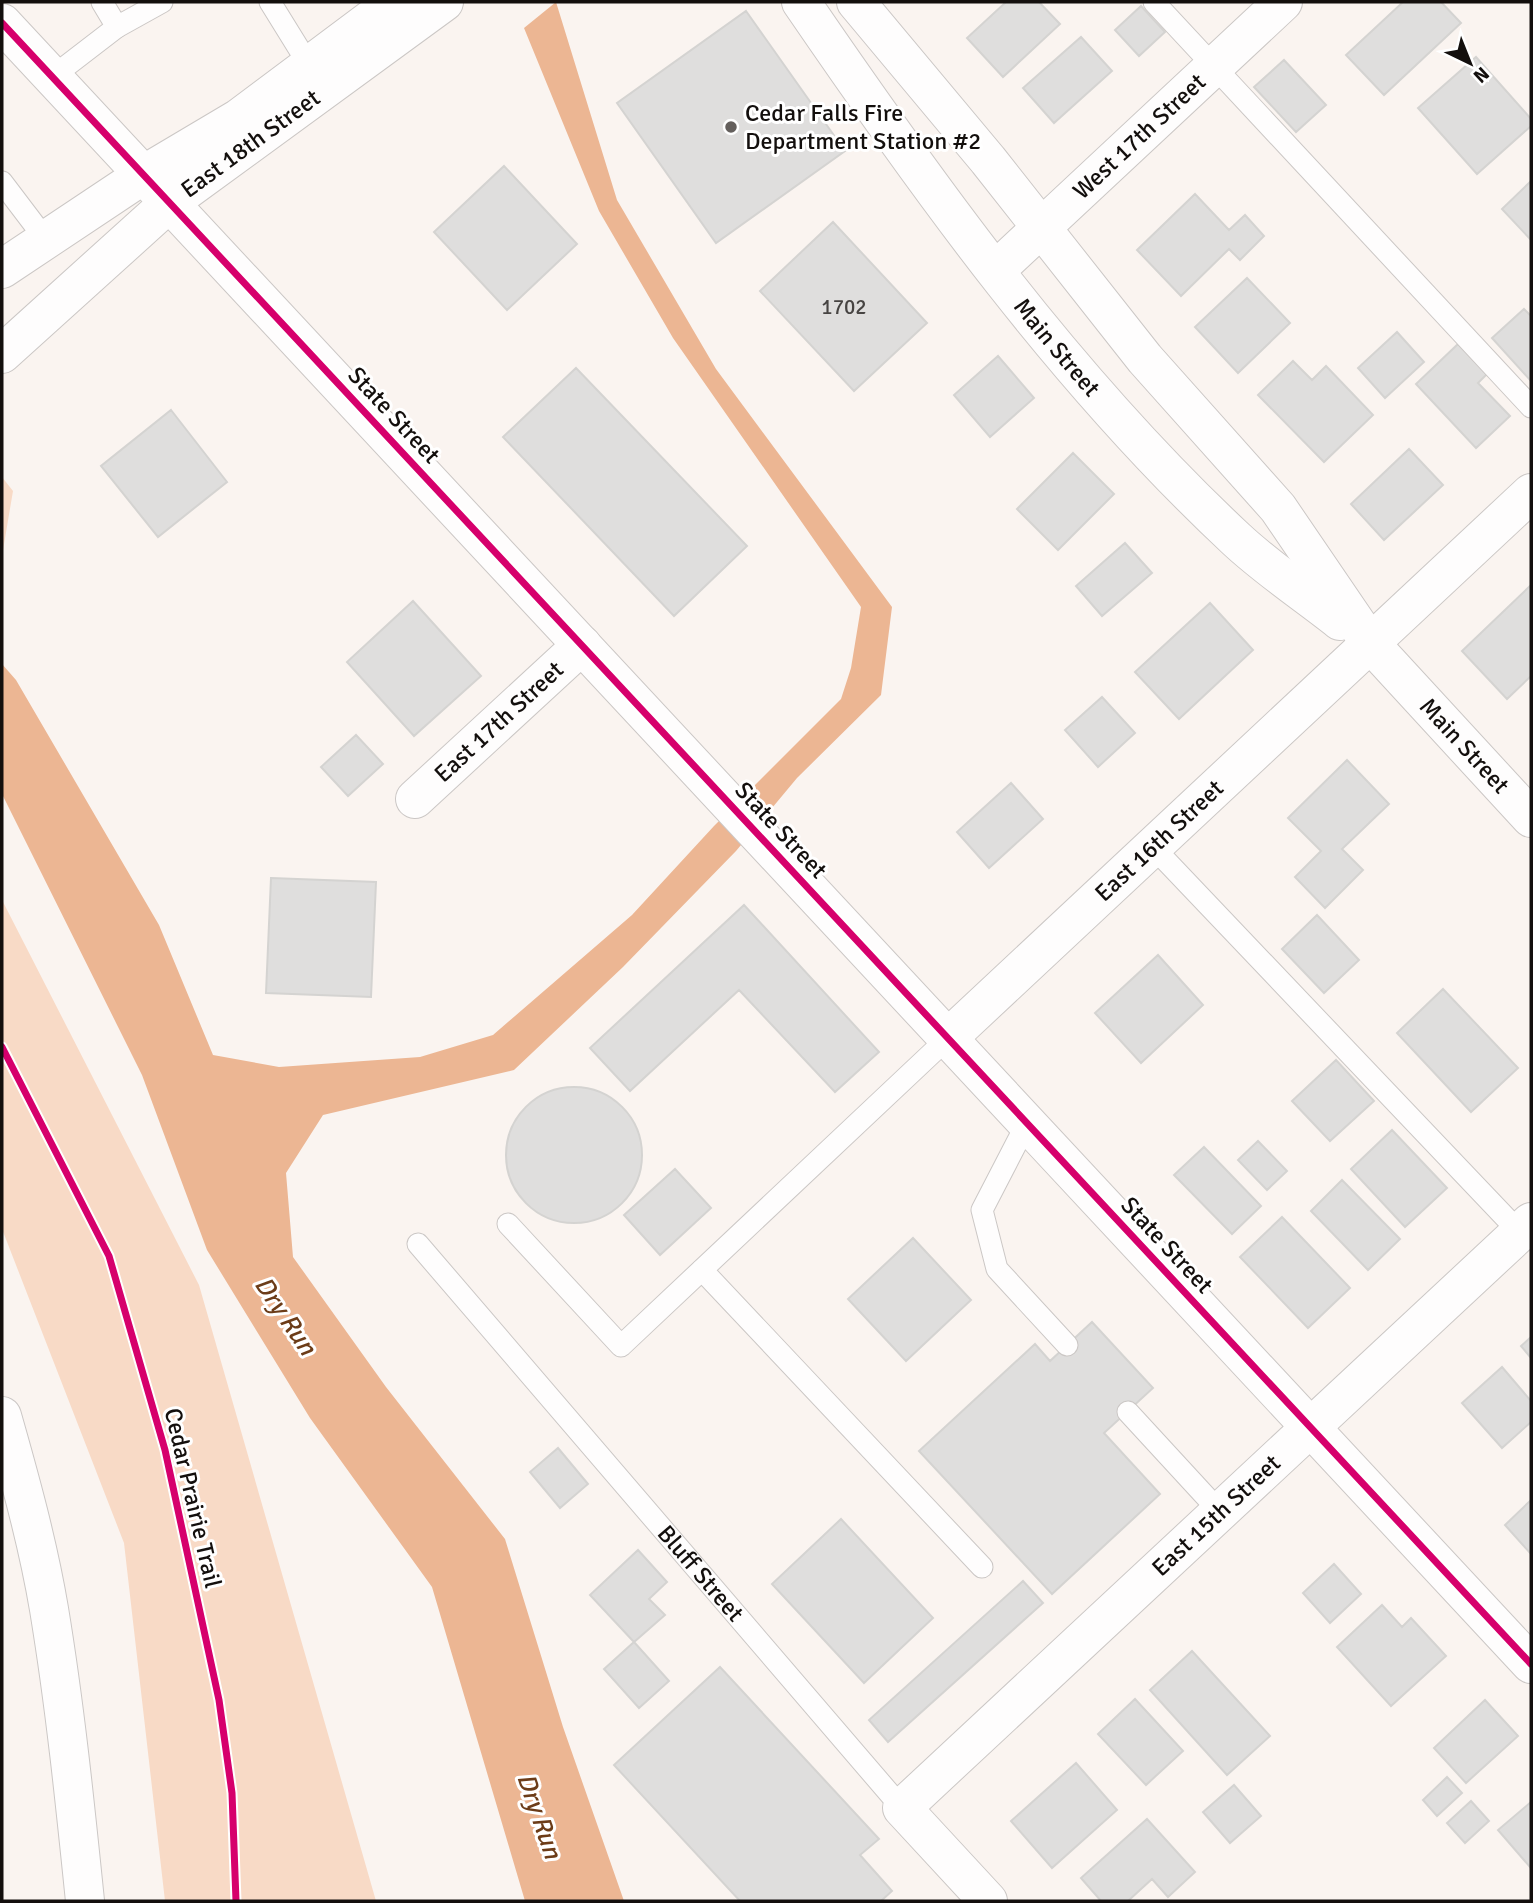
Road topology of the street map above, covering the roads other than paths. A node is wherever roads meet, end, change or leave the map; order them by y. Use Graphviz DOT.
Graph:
graph roads {
  1 [pos="102,2"];
  2 [pos="162,2"];
  3 [pos="270,2"];
  4 [pos="394,2"];
  5 [pos="444,2"];
  6 [pos="801,2"];
  7 [pos="856,2"];
  8 [pos="1154,2"];
  9 [pos="1283,2"];
  10 [pos="2,23"];
  11 [pos="117,27"];
  12 [pos="309,65"];
  13 [pos="1214,66"];
  14 [pos="52,77"];
  15 [pos="143,175"];
  16 [pos="2,182"];
  17 [pos="169,203"];
  18 [pos="1041,228"];
  19 [pos="46,240"];
  20 [pos="2,269"];
  21 [pos="996,270"];
  22 [pos="2,354"];
  23 [pos="1531,407"];
  24 [pos="1531,493"];
  25 [pos="1370,643"];
  26 [pos="582,645"];
  27 [pos="415,799"];
  28 [pos="1531,818"];
  29 [pos="1152,846"];
  30 [pos="948,1038"];
  31 [pos="1027,1122"];
  32 [pos="508,1224"];
  33 [pos="1528,1233"];
  34 [pos="418,1244"];
  35 [pos="702,1270"];
  36 [pos="1067,1345"];
  37 [pos="1128,1412"];
  38 [pos="2,1416"];
  39 [pos="1312,1428"];
  40 [pos="1221,1513"];
  41 [pos="982,1567"];
  42 [pos="1531,1664"];
  43 [pos="902,1808"];
  44 [pos="85,1901"];
  45 [pos="988,1901"];
  1 -- 11 [label="lane"];
  2 -- 11 [label="lane"];
  3 -- 12 [label="lane"];
  4 -- 12 [label="main road, East 18th Street"];
  5 -- 17 [label="main road, East 18th Street"];
  6 -- 21 [label="main road, Main Street"];
  7 -- 18 [label="main road, Main Street"];
  8 -- 13 [label="lane"];
  9 -- 13 [label="main road, West 17th Street"];
  10 -- 14 [label="main road, State Street"];
  11 -- 14 [label="lane"];
  12 -- 15 [label="main road, East 18th Street"];
  13 -- 18 [label="main road, West 17th Street"];
  13 -- 23 [label="lane"];
  14 -- 15 [label="main road, State Street"];
  15 -- 17 [label="main road, State Street"];
  15 -- 19 [label="main road, East 18th Street"];
  16 -- 19 [label="lane"];
  17 -- 22 [label="main road, East 18th Street"];
  17 -- 26 [label="main road, State Street"];
  18 -- 21 [label="main road, West 17th Street"];
  18 -- 25 [label="main road, Main Street"];
  19 -- 20 [label="main road, East 18th Street"];
  21 -- 25 [label="main road, Main Street"];
  24 -- 25 [label="main road, East 16th Street"];
  25 -- 28 [label="main road, Main Street"];
  25 -- 29 [label="main road, East 16th Street"];
  26 -- 27 [label="main road, East 17th Street"];
  26 -- 30 [label="main road, State Street"];
  29 -- 30 [label="main road, East 16th Street"];
  29 -- 33 [label="lane"];
  30 -- 31 [label="main road, State Street"];
  30 -- 35 [label="lane"];
  31 -- 36 [label="lane"];
  31 -- 39 [label="main road, State Street"];
  32 -- 35 [label="lane"];
  33 -- 39 [label="main road, East 15th Street"];
  34 -- 43 [label="lane, Bluff Street"];
  35 -- 41 [label="lane"];
  37 -- 40 [label="lane"];
  38 -- 44 [label="main road"];
  39 -- 40 [label="main road, East 15th Street"];
  39 -- 42 [label="main road, State Street"];
  40 -- 43 [label="main road, East 15th Street"];
  43 -- 45 [label="main road, Bluff Street"];
}
